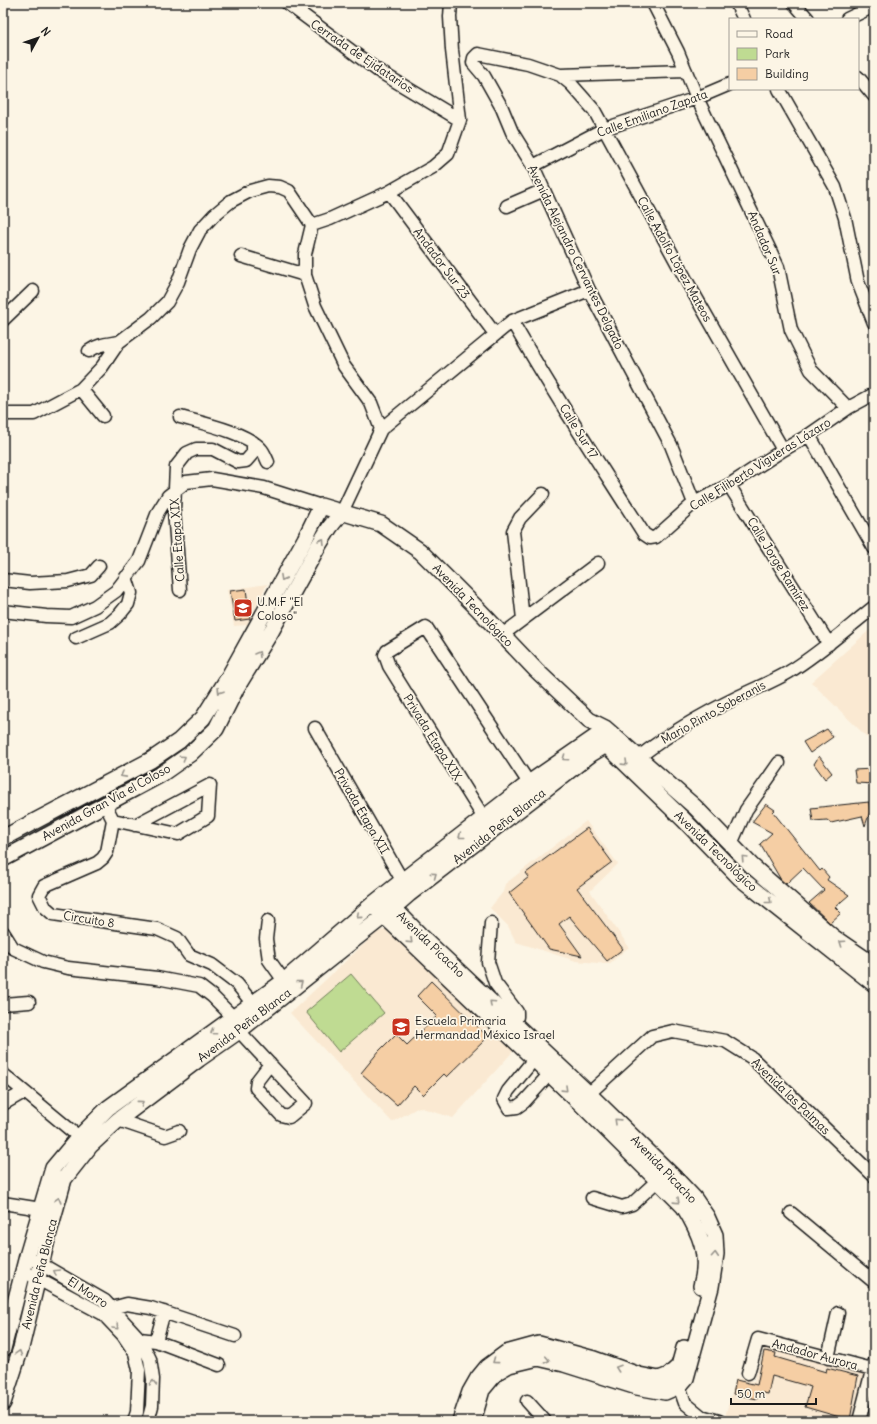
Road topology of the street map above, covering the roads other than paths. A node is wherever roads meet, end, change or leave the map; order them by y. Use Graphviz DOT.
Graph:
graph roads {
  1 [pos="287,3"];
  2 [pos="451,3"];
  3 [pos="653,3"];
  4 [pos="736,3"];
  5 [pos="794,3"];
  6 [pos="874,6"];
  7 [pos="744,18"];
  8 [pos="807,18"];
  9 [pos="849,18"];
  10 [pos="686,71"];
  11 [pos="560,76"];
  12 [pos="859,78"];
  13 [pos="729,84"];
  14 [pos="780,90"];
  15 [pos="874,96"];
  16 [pos="697,98"];
  17 [pos="460,120"];
  18 [pos="604,129"];
  19 [pos="532,166"];
  20 [pos="544,190"];
  21 [pos="389,192"];
  22 [pos="507,206"];
  23 [pos="312,225"];
  24 [pos="241,256"];
  25 [pos="304,275"];
  26 [pos="589,290"];
  27 [pos="33,291"];
  28 [pos="3,320"];
  29 [pos="512,321"];
  30 [pos="874,323"];
  31 [pos="495,334"];
  32 [pos="120,342"];
  33 [pos="89,351"];
  34 [pos="81,389"];
  35 [pos="874,394"];
  36 [pos="848,408"];
  37 [pos="3,414"];
  38 [pos="104,416"];
  39 [pos="180,417"];
  40 [pos="381,429"];
  41 [pos="809,435"];
  42 [pos="253,442"];
  43 [pos="783,450"];
  44 [pos="268,462"];
  45 [pos="729,485"];
  46 [pos="174,490"];
  47 [pos="543,494"];
  48 [pos="694,503"];
  49 [pos="321,506"];
  50 [pos="342,512"];
  51 [pos="650,538"];
  52 [pos="874,548"];
  53 [pos="598,563"];
  54 [pos="99,566"];
  55 [pos="126,578"];
  56 [pos="3,580"];
  57 [pos="180,590"];
  58 [pos="874,607"];
  59 [pos="3,611"];
  60 [pos="523,619"];
  61 [pos="502,635"];
  62 [pos="76,638"];
  63 [pos="828,644"];
  64 [pos="315,728"];
  65 [pos="606,737"];
  66 [pos="639,757"];
  67 [pos="779,763"];
  68 [pos="529,783"];
  69 [pos="105,804"];
  70 [pos="484,818"];
  71 [pos="113,820"];
  72 [pos="135,826"];
  73 [pos="3,838"];
  74 [pos="730,844"];
  75 [pos="3,859"];
  76 [pos="406,887"];
  77 [pos="378,900"];
  78 [pos="389,912"];
  79 [pos="268,921"];
  80 [pos="491,924"];
  81 [pos="3,932"];
  82 [pos="874,965"];
  83 [pos="284,980"];
  84 [pos="874,984"];
  85 [pos="29,1002"];
  86 [pos="3,1004"];
  87 [pos="253,1004"];
  88 [pos="512,1022"];
  89 [pos="236,1025"];
  90 [pos="538,1054"];
  91 [pos="270,1064"];
  92 [pos="553,1069"];
  93 [pos="3,1074"];
  94 [pos="24,1092"];
  95 [pos="584,1098"];
  96 [pos="3,1104"];
  97 [pos="118,1120"];
  98 [pos="179,1131"];
  99 [pos="79,1137"];
  100 [pos="874,1176"];
  101 [pos="657,1181"];
  102 [pos="592,1198"];
  103 [pos="3,1203"];
  104 [pos="41,1209"];
  105 [pos="791,1213"];
  106 [pos="27,1256"];
  107 [pos="42,1264"];
  108 [pos="23,1271"];
  109 [pos="37,1278"];
  110 [pos="874,1282"];
  111 [pos="112,1308"];
  112 [pos="164,1312"];
  113 [pos="838,1313"];
  114 [pos="235,1336"];
  115 [pos="140,1339"];
  116 [pos="156,1341"];
  117 [pos="3,1349"];
  118 [pos="828,1358"];
  119 [pos="219,1365"];
  120 [pos="873,1366"];
  121 [pos="748,1373"];
  122 [pos="638,1381"];
  123 [pos="679,1386"];
  124 [pos="527,1400"];
  125 [pos="3,1403"];
  126 [pos="713,1420"];
  127 [pos="134,1421"];
  128 [pos="148,1421"];
  129 [pos="460,1421"];
  130 [pos="473,1421"];
  131 [pos="545,1421"];
  132 [pos="859,1421"];
  1 -- 17 [label="street, Cerrada de Ejidatarios"];
  2 -- 17 [label="street"];
  3 -- 10 [label="street, Andador Sur"];
  4 -- 7 [label="street"];
  5 -- 8 [label="street"];
  6 -- 9 [label="street"];
  10 -- 11 [label="street"];
  10 -- 16 [label="street, Andador Sur"];
  11 -- 18 [label="street, Calle Adolfo López Mateos"];
  11 -- 19 [label="street, Avenida Alejandro Cervantes Delgado"];
  12 -- 15 [label="street"];
  13 -- 16 [label="street, Calle Emiliano Zapata"];
  14 -- 30 [label="street"];
  16 -- 18 [label="street, Calle Emiliano Zapata"];
  16 -- 36 [label="street, Andador Sur"];
  17 -- 21 [label="street"];
  18 -- 19 [label="street, Calle Emiliano Zapata"];
  18 -- 43 [label="street, Calle Adolfo López Mateos"];
  19 -- 20 [label="street, Avenida Alejandro Cervantes Delgado"];
  20 -- 22 [label="street"];
  20 -- 26 [label="street, Avenida Alejandro Cervantes Delgado"];
  21 -- 23 [label="street"];
  21 -- 31 [label="street, Andador Sur 23"];
  23 -- 25 [label="street"];
  23 -- 32 [label="street"];
  24 -- 25 [label="street"];
  25 -- 40 [label="street"];
  26 -- 29 [label="street, Avenida Gran Vía el Coloso"];
  26 -- 48 [label="street, Avenida Alejandro Cervantes Delgado"];
  27 -- 28 [label="street"];
  29 -- 31 [label="street, Avenida Gran Vía el Coloso"];
  29 -- 51 [label="street, Calle Sur 17"];
  31 -- 40 [label="street, Avenida Gran Vía el Coloso"];
  32 -- 33 [label="street"];
  32 -- 34 [label="street"];
  34 -- 37 [label="street"];
  34 -- 38 [label="street"];
  35 -- 36 [label="street, Calle Filiberto Vigueras Lázaro"];
  36 -- 41 [label="street, Calle Filiberto Vigueras Lázaro"];
  39 -- 42 [label="street"];
  40 -- 50 [label="street, Avenida Gran Vía el Coloso"];
  41 -- 43 [label="street, Calle Filiberto Vigueras Lázaro"];
  41 -- 52 [label="street"];
  42 -- 44 [label="street"];
  42 -- 46 [label="street, Calle Etapa XIX"];
  43 -- 45 [label="street, Calle Filiberto Vigueras Lázaro"];
  45 -- 48 [label="street, Calle Filiberto Vigueras Lázaro"];
  45 -- 63 [label="street, Calle Jorge Ramírez"];
  46 -- 49 [label="street"];
  46 -- 55 [label="street"];
  46 -- 57 [label="street, Calle Etapa XIX"];
  47 -- 60 [label="street"];
  48 -- 51 [label="street, Calle Filiberto Vigueras Lázaro"];
  49 -- 50 [label="main road, Avenida Tecnológico"];
  49 -- 73 [label="main road, Avenida Gran Vía el Coloso, one-way"];
  50 -- 61 [label="main road, Avenida Tecnológico"];
  69 -- 50 [label="main road, Avenida Gran Vía el Coloso, one-way"];
  53 -- 60 [label="street"];
  54 -- 56 [label="street"];
  55 -- 59 [label="street"];
  55 -- 62 [label="street"];
  58 -- 63 [label="street, Mario Pinto Soberanis"];
  60 -- 61 [label="street"];
  61 -- 65 [label="main road, Avenida Tecnológico"];
  63 -- 66 [label="street, Mario Pinto Soberanis"];
  64 -- 76 [label="street, Privada Etapa XII"];
  65 -- 66 [label="main road, Avenida Tecnológico"];
  65 -- 68 [label="main road, Avenida Peña Blanca, one-way"];
  76 -- 65 [label="main road, Avenida Peña Blanca, one-way"];
  65 -- 84 [label="main road, Avenida Tecnológico, one-way"];
  66 -- 74 [label="main road, Avenida Tecnológico"];
  67 -- 74 [label="street"];
  68 -- 70 [label="main road, Avenida Peña Blanca"];
  68 -- 70 [label="street, Privada Etapa XIX"];
  69 -- 71 [label="street"];
  69 -- 75 [label="main road, Avenida Gran Vía el Coloso"];
  70 -- 76 [label="main road, Avenida Peña Blanca, one-way"];
  71 -- 72 [label="street"];
  71 -- 87 [label="street, Circuito 8"];
  72 -- 72 [label="street"];
  82 -- 74 [label="main road, Avenida Tecnológico, one-way"];
  76 -- 77 [label="main road, Avenida Peña Blanca"];
  76 -- 78 [label="main road, Avenida Peña Blanca"];
  77 -- 78 [label="main road, Avenida Picacho"];
  77 -- 83 [label="main road, Avenida Peña Blanca, one-way"];
  88 -- 78 [label="main road, Avenida Picacho, one-way"];
  89 -- 78 [label="main road, Avenida Peña Blanca, one-way"];
  78 -- 90 [label="main road, Avenida Picacho, one-way"];
  79 -- 83 [label="street"];
  80 -- 88 [label="street"];
  81 -- 89 [label="street"];
  83 -- 87 [label="main road, Avenida Peña Blanca"];
  85 -- 86 [label="street"];
  87 -- 89 [label="main road, Avenida Peña Blanca"];
  88 -- 90 [label="main road, Avenida Picacho"];
  89 -- 91 [label="street"];
  97 -- 89 [label="main road, Avenida Peña Blanca, one-way"];
  89 -- 99 [label="main road, Avenida Peña Blanca, one-way"];
  90 -- 92 [label="main road, Avenida Picacho"];
  90 -- 92 [label="street"];
  92 -- 95 [label="main road, Avenida Picacho"];
  93 -- 94 [label="street"];
  94 -- 96 [label="street"];
  94 -- 99 [label="street"];
  95 -- 100 [label="street, Avenida las Palmas"];
  95 -- 101 [label="main road, Avenida Picacho"];
  123 -- 95 [label="main road, Avenida Picacho, one-way"];
  97 -- 98 [label="street"];
  107 -- 97 [label="main road, Avenida Peña Blanca, one-way"];
  99 -- 104 [label="main road, Avenida Peña Blanca"];
  101 -- 102 [label="street"];
  101 -- 122 [label="main road, Avenida Picacho, one-way"];
  103 -- 104 [label="street"];
  104 -- 106 [label="main road, Avenida Peña Blanca"];
  105 -- 110 [label="street"];
  106 -- 107 [label="street, El Morro"];
  106 -- 108 [label="main road, Avenida Peña Blanca"];
  107 -- 109 [label="main road, Avenida Peña Blanca"];
  111 -- 107 [label="street, El Morro, one-way"];
  108 -- 109 [label="street, El Morro"];
  108 -- 117 [label="main road, Avenida Peña Blanca"];
  125 -- 109 [label="main road, Avenida Peña Blanca, one-way"];
  109 -- 127 [label="street, El Morro, one-way"];
  111 -- 112 [label="street"];
  111 -- 115 [label="street, El Morro"];
  112 -- 114 [label="street"];
  112 -- 116 [label="street"];
  113 -- 118 [label="street"];
  115 -- 116 [label="street"];
  128 -- 115 [label="street, El Morro, one-way"];
  116 -- 119 [label="street"];
  118 -- 120 [label="street, Andador Aurora"];
  118 -- 121 [label="street, Andador Aurora"];
  120 -- 132 [label="street"];
  122 -- 123 [label="main road, Avenida Picacho"];
  122 -- 129 [label="main road, Avenida Picacho, one-way"];
  130 -- 122 [label="main road, Avenida Picacho, one-way"];
  123 -- 126 [label="street"];
  124 -- 131 [label="street"];
}
